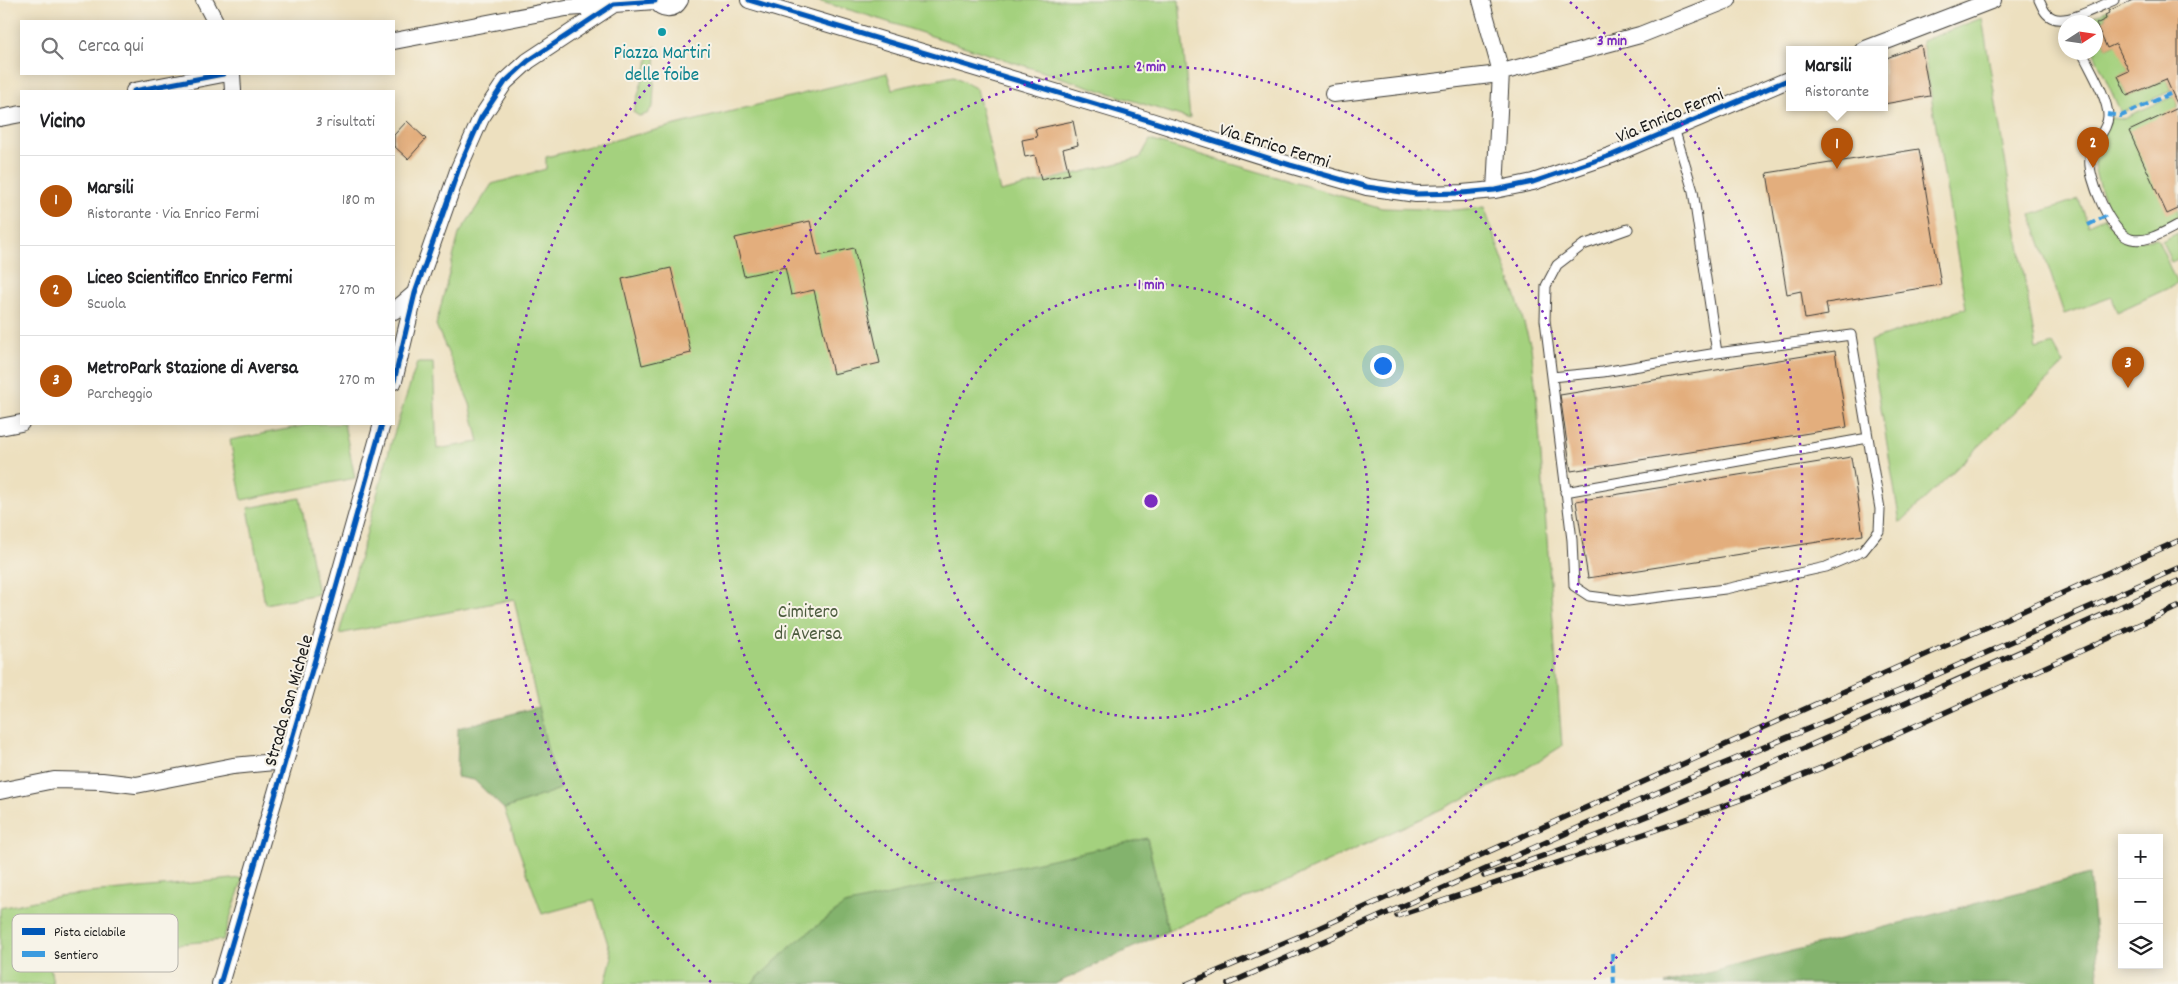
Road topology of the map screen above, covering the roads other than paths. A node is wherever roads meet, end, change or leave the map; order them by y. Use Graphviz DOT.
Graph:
graph roads {
  1 [pos="204,0"];
  2 [pos="655,0"];
  3 [pos="680,0"];
  4 [pos="749,0"];
  5 [pos="1481,0"];
  6 [pos="1728,0"];
  7 [pos="1993,0"];
  8 [pos="2039,0"];
  9 [pos="2114,0"];
  10 [pos="614,4"];
  11 [pos="2081,15"];
  12 [pos="215,20"];
  13 [pos="2058,20"];
  14 [pos="395,41"];
  15 [pos="1873,46"];
  16 [pos="2086,60"];
  17 [pos="1501,72"];
  18 [pos="218,75"];
  19 [pos="232,75"];
  20 [pos="1786,82"];
  21 [pos="139,90"];
  22 [pos="233,90"];
  23 [pos="1333,94"];
  24 [pos="20,114"];
  25 [pos="0,118"];
  26 [pos="1674,128"];
  27 [pos="1495,190"];
  28 [pos="2178,226"];
  29 [pos="1628,229"];
  30 [pos="416,293"];
  31 [pos="395,310"];
  32 [pos="1717,353"];
  33 [pos="398,354"];
  34 [pos="395,374"];
  35 [pos="1552,377"];
  36 [pos="20,423"];
  37 [pos="382,425"];
  38 [pos="0,428"];
  39 [pos="1868,438"];
  40 [pos="1565,492"];
  41 [pos="285,761"];
  42 [pos="0,791"];
  43 [pos="220,984"];
  1 -- 12 [label="street"];
  2 -- 3 [label="street"];
  2 -- 10 [label="street"];
  4 -- 27 [label="street, Via Enrico Fermi"];
  5 -- 17 [label="street"];
  6 -- 17 [label="street"];
  7 -- 15 [label="street"];
  8 -- 13 [label="lane"];
  9 -- 11 [label="lane"];
  10 -- 14 [label="street"];
  10 -- 30 [label="street"];
  16 -- 28 [label="lane"];
  17 -- 23 [label="street"];
  17 -- 27 [label="street"];
  18 -- 21 [label="street"];
  19 -- 22 [label="street"];
  20 -- 26 [label="street, Via Enrico Fermi"];
  24 -- 25 [label="street"];
  26 -- 27 [label="street, Via Enrico Fermi"];
  26 -- 32 [label="lane"];
  29 -- 35 [label="lane"];
  30 -- 31 [label="street"];
  30 -- 33 [label="street"];
  32 -- 35 [label="lane"];
  32 -- 39 [label="lane"];
  33 -- 34 [label="street"];
  35 -- 40 [label="lane"];
  36 -- 38 [label="street"];
  37 -- 41 [label="street, Strada San Michele"];
  39 -- 40 [label="lane"];
  39 -- 40 [label="lane"];
  41 -- 42 [label="street"];
  41 -- 43 [label="street, Strada San Michele"];
}
